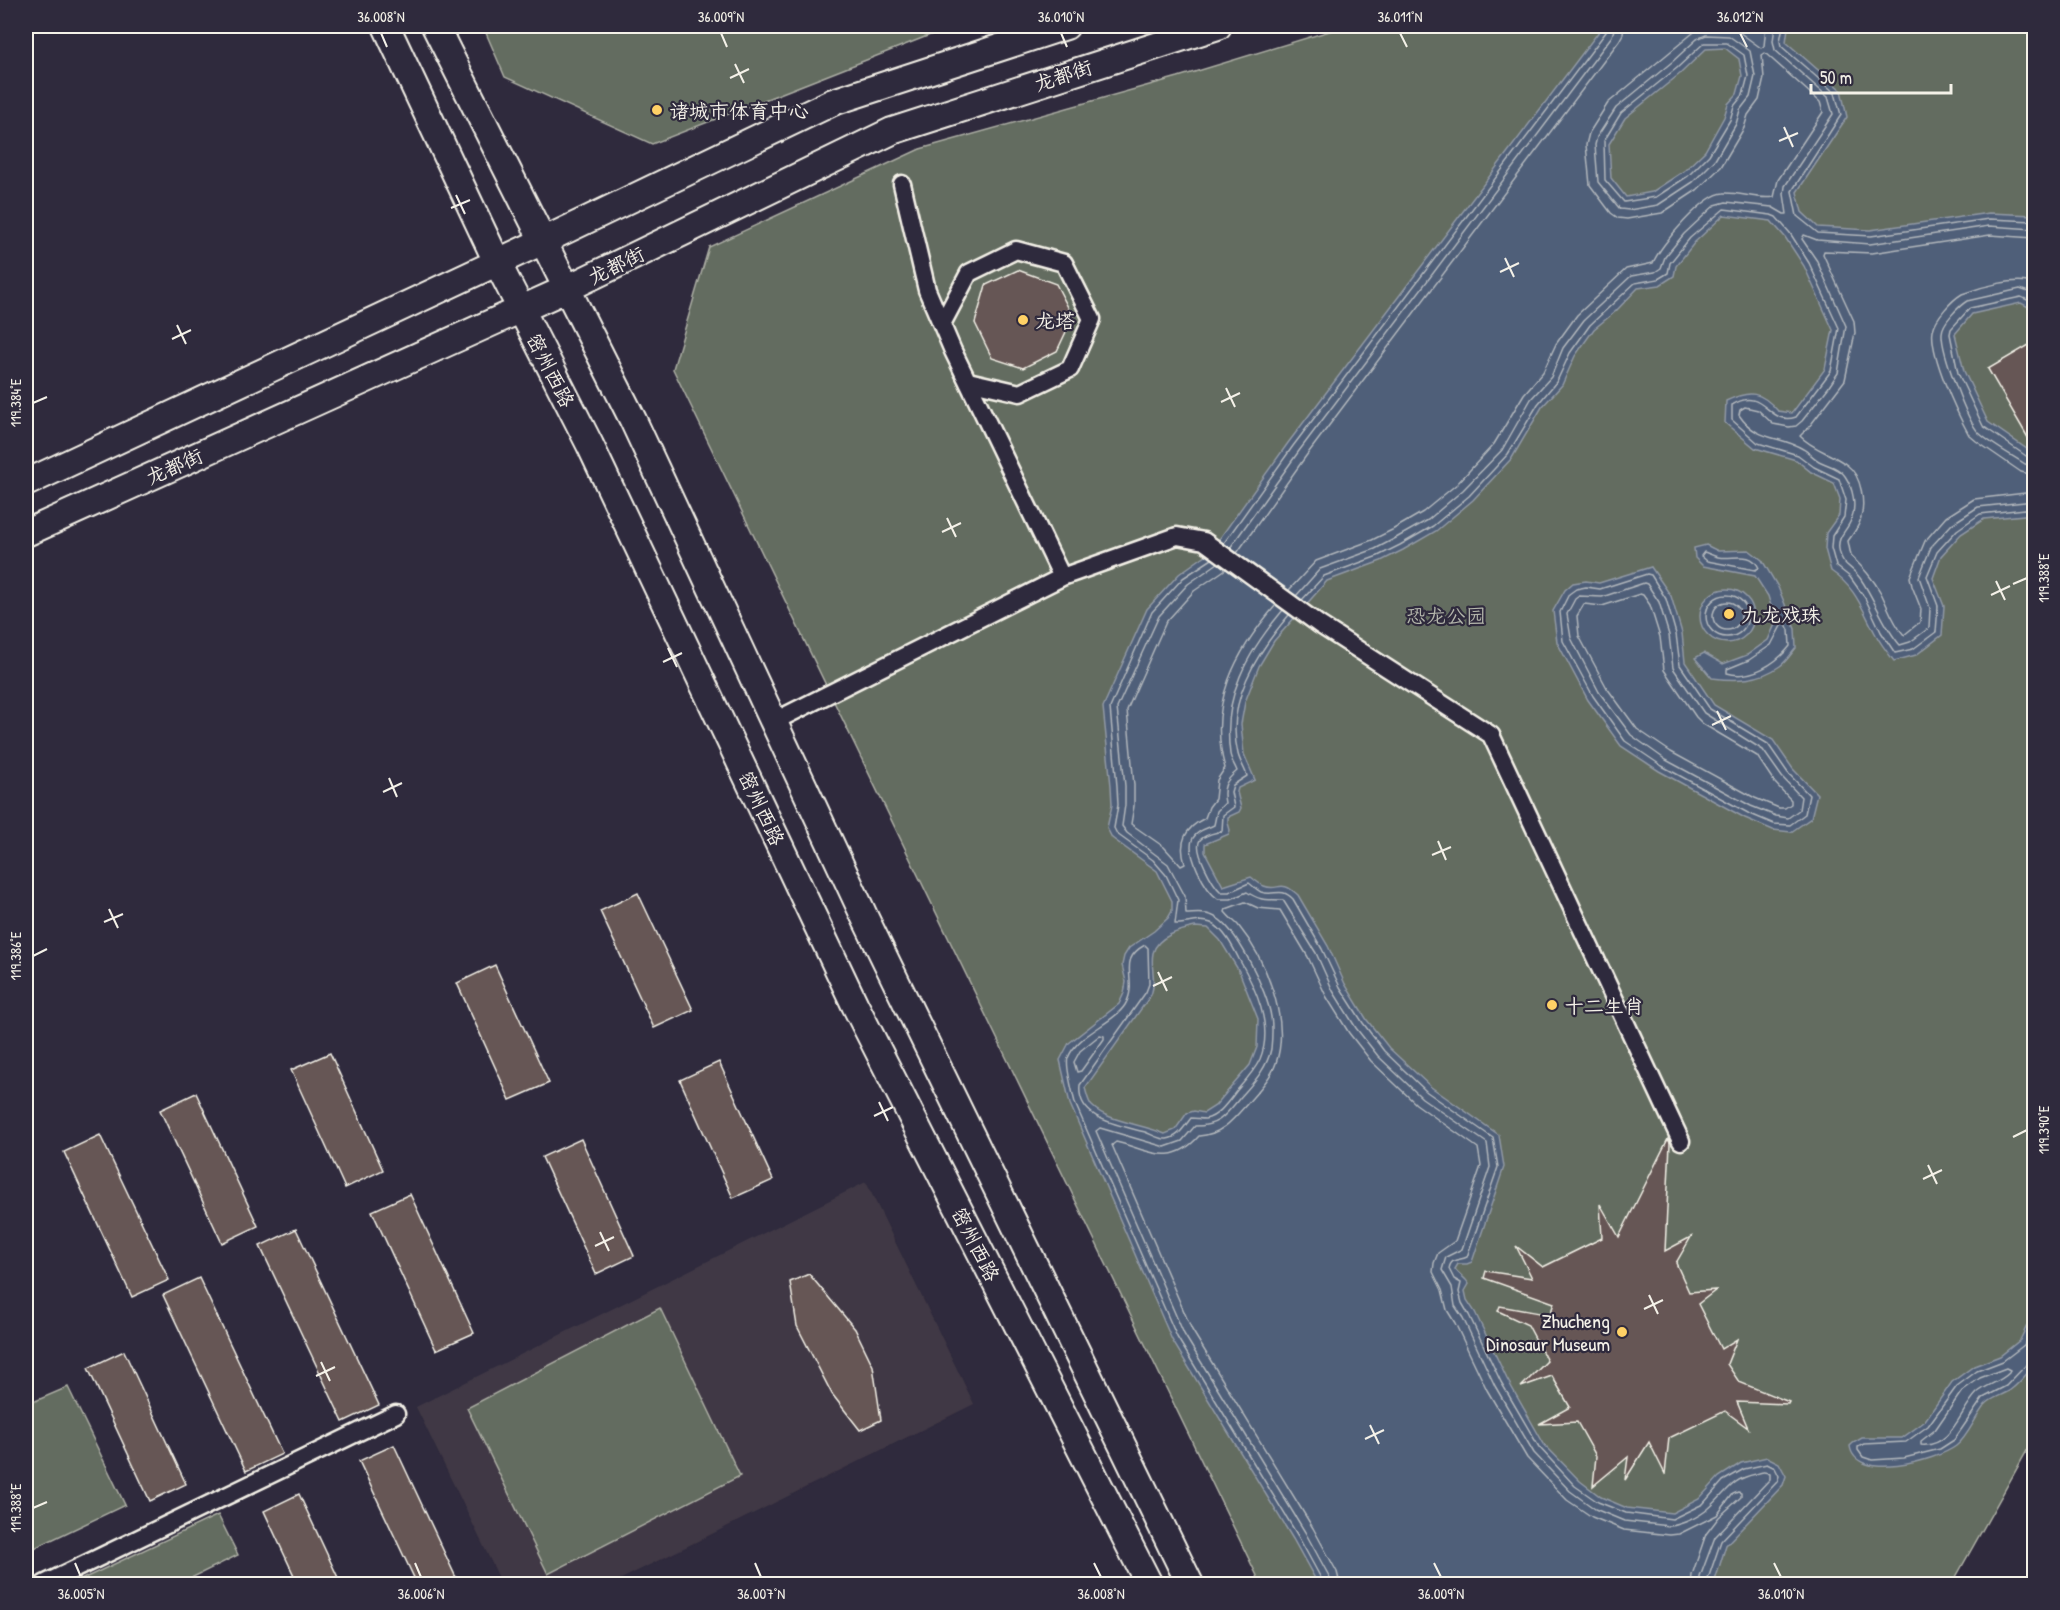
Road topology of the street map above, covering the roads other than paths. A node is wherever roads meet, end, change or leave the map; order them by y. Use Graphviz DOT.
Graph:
graph roads {
  1 [pos="386,26"];
  2 [pos="435,26"];
  3 [pos="1066,26"];
  4 [pos="1218,26"];
  5 [pos="902,184"];
  6 [pos="543,241"];
  7 [pos="497,262"];
  8 [pos="566,289"];
  9 [pos="520,310"];
  10 [pos="942,324"];
  11 [pos="968,381"];
  12 [pos="26,483"];
  13 [pos="26,533"];
  14 [pos="1062,577"];
  15 [pos="773,722"];
  16 [pos="1682,1141"];
  17 [pos="396,1414"];
  18 [pos="44,1584"];
  19 [pos="1149,1584"];
  20 [pos="1190,1584"];
  1 -- 7 [label="main road, 密州西路"];
  2 -- 6 [label="main road"];
  3 -- 6 [label="main road"];
  4 -- 8 [label="main road, 龙都街"];
  5 -- 10 [label="street"];
  6 -- 7 [label="main road"];
  6 -- 8 [label="main road"];
  7 -- 9 [label="main road, 密州西路"];
  7 -- 12 [label="main road"];
  8 -- 9 [label="main road, 龙都街"];
  8 -- 15 [label="main road"];
  9 -- 13 [label="main road, 龙都街"];
  9 -- 19 [label="main road, 密州西路"];
  10 -- 11 [label="street"];
  10 -- 11 [label="street"];
  11 -- 14 [label="street"];
  14 -- 15 [label="street"];
  14 -- 16 [label="street"];
  15 -- 20 [label="main road"];
  17 -- 18 [label="street"];
}
